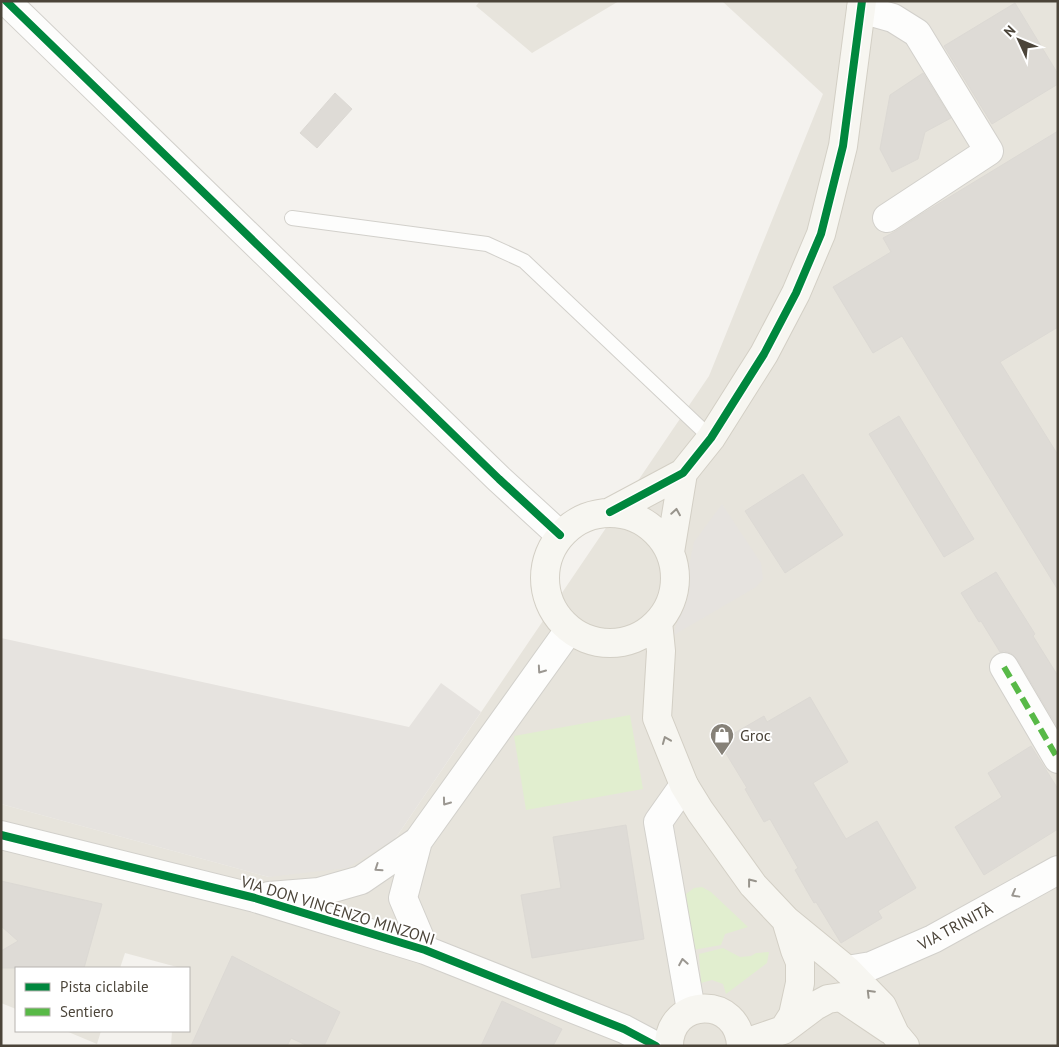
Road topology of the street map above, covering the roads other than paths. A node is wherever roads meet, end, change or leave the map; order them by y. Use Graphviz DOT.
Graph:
graph roads {
  1 [pos="6,1"];
  2 [pos="861,5"];
  3 [pos="292,218"];
  4 [pos="887,218"];
  5 [pos="711,438"];
  6 [pos="683,472"];
  7 [pos="610,512"];
  8 [pos="560,535"];
  9 [pos="670,552"];
  10 [pos="658,622"];
  11 [pos="569,630"];
  12 [pos="1004,667"];
  13 [pos="1058,759"];
  14 [pos="684,785"];
  15 [pos="1,834"];
  16 [pos="418,841"];
  17 [pos="1058,870"];
  18 [pos="255,898"];
  19 [pos="786,920"];
  20 [pos="425,950"];
  21 [pos="847,970"];
  22 [pos="678,1027"];
  23 [pos="624,1029"];
  24 [pos="900,1040"];
  25 [pos="759,1041"];
  26 [pos="656,1046"];
  1 -- 8 [label="street"];
  2 -- 4 [label="street"];
  2 -- 5 [label="street"];
  3 -- 5 [label="lane"];
  5 -- 6 [label="street"];
  6 -- 7 [label="street"];
  9 -- 6 [label="street, one-way"];
  7 -- 8 [label="street"];
  7 -- 9 [label="street"];
  8 -- 11 [label="street"];
  9 -- 10 [label="street"];
  10 -- 11 [label="street"];
  14 -- 10 [label="street, one-way"];
  11 -- 16 [label="street, one-way"];
  12 -- 13 [label="street"];
  19 -- 14 [label="street, one-way"];
  22 -- 14 [label="street, one-way"];
  15 -- 18 [label="street, VIA DON VINCENZO MINZONI"];
  16 -- 18 [label="street, VIA DON VINCENZO MINZONI, one-way"];
  16 -- 20 [label="street"];
  17 -- 21 [label="street, VIA TRINITÀ, one-way"];
  18 -- 20 [label="street, VIA DON VINCENZO MINZONI"];
  19 -- 21 [label="street"];
  19 -- 25 [label="street"];
  20 -- 23 [label="street, VIA DON VINCENZO MINZONI"];
  24 -- 21 [label="street, one-way"];
  22 -- 23 [label="street, VIA DON VINCENZO MINZONI"];
  22 -- 25 [label="street"];
  23 -- 26 [label="street, VIA DON VINCENZO MINZONI"];
  24 -- 25 [label="street"];
}
